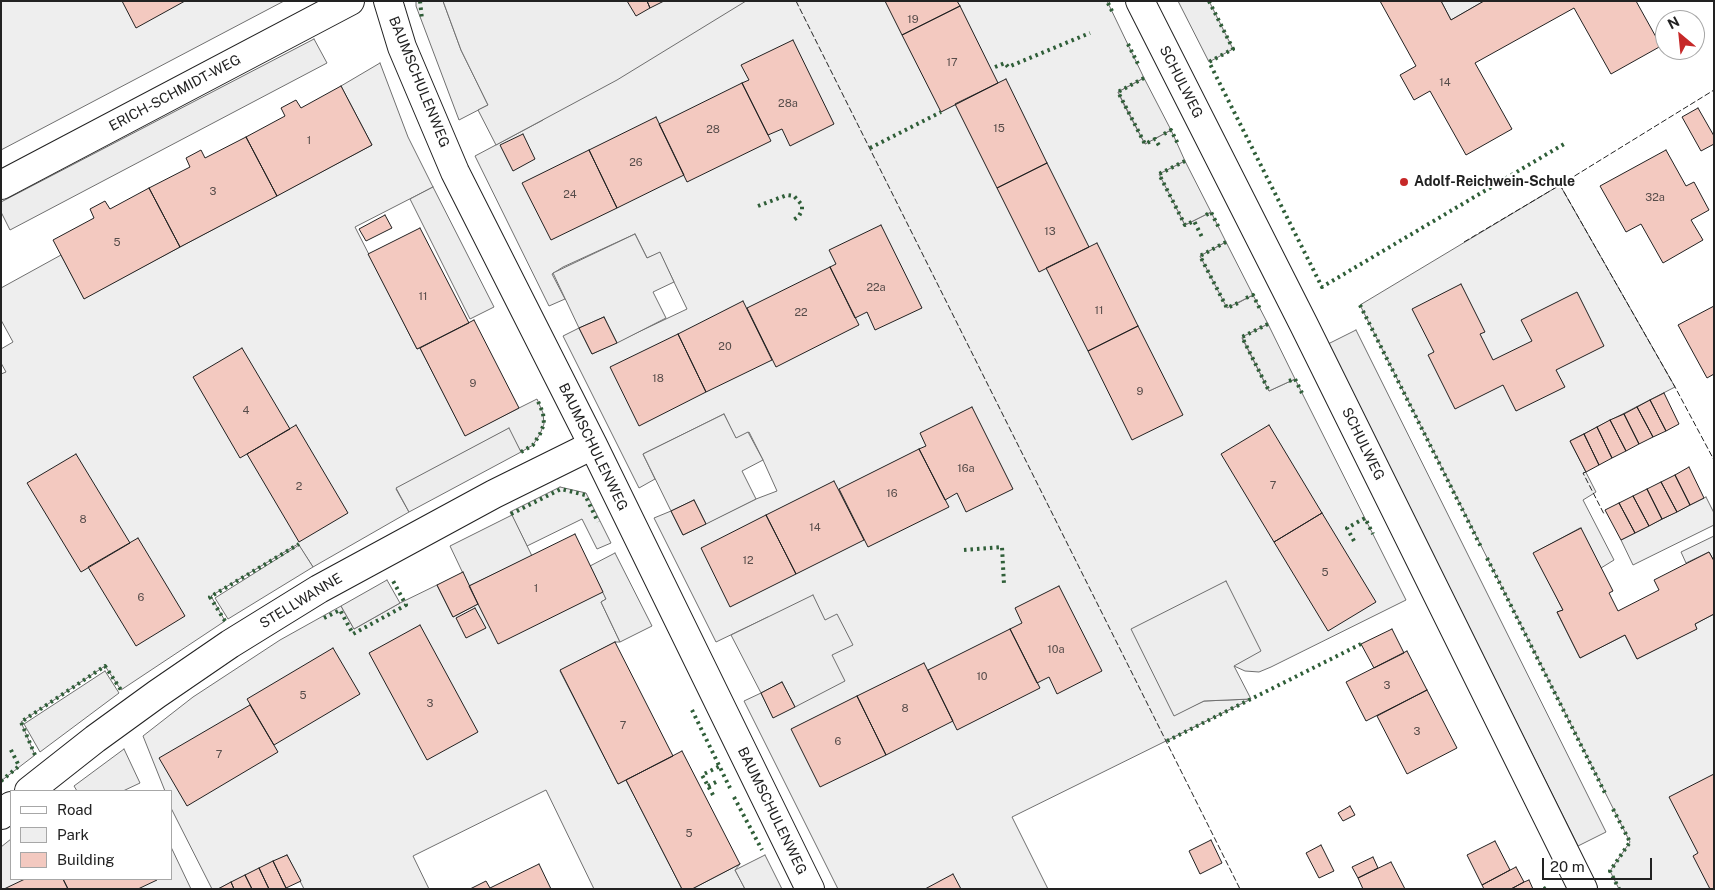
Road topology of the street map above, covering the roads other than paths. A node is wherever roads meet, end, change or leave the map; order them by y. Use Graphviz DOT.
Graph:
graph roads {
  1 [pos="350,1"];
  2 [pos="388,1"];
  3 [pos="1140,1"];
  4 [pos="1,185"];
  5 [pos="593,445"];
  6 [pos="30,790"];
  7 [pos="810,889"];
  8 [pos="1583,889"];
  1 -- 4 [label="street, ERICH-SCHMIDT-WEG"];
  2 -- 5 [label="street, BAUMSCHULENWEG"];
  3 -- 8 [label="street, SCHULWEG"];
  5 -- 6 [label="street, STELLWANNE"];
  5 -- 7 [label="street, BAUMSCHULENWEG"];
}
